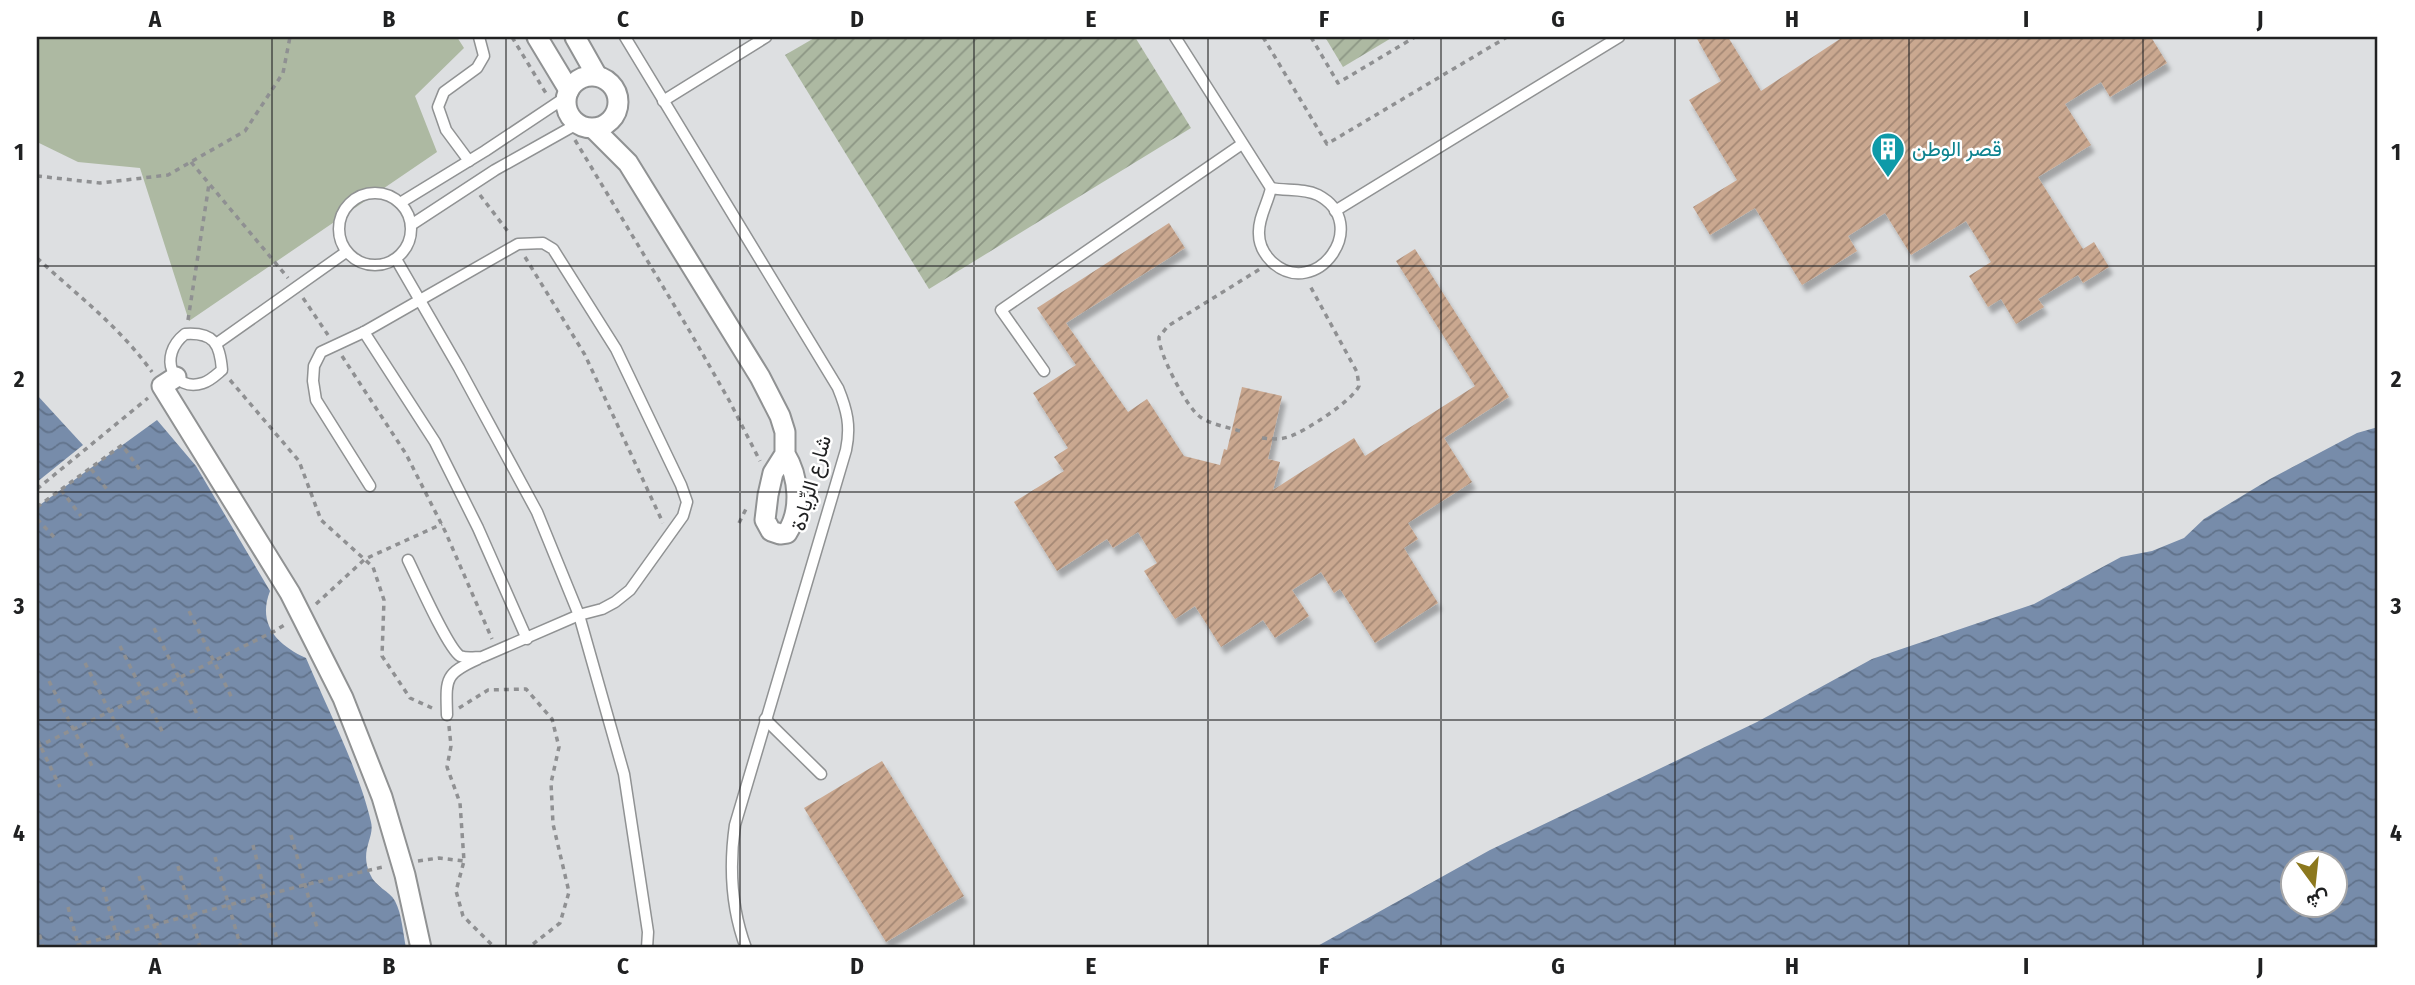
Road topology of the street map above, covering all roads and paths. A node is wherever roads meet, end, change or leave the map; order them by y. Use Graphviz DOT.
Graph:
graph roads {
  1 [pos="290,37"];
  2 [pos="479,37"];
  3 [pos="512,37"];
  4 [pos="537,37"];
  5 [pos="575,37"];
  6 [pos="625,37"];
  7 [pos="766,37"];
  8 [pos="1175,37"];
  9 [pos="1263,37"];
  10 [pos="1311,37"];
  11 [pos="1415,37"];
  12 [pos="1507,37"];
  13 [pos="1619,37"];
  14 [pos="597,76"];
  15 [pos="563,98"];
  16 [pos="663,101"];
  17 [pos="615,116"];
  18 [pos="580,127"];
  19 [pos="1242,144"];
  20 [pos="469,161"];
  21 [pos="191,162"];
  22 [pos="628,163"];
  23 [pos="37,176"];
  24 [pos="209,184"];
  25 [pos="472,184"];
  26 [pos="1271,188"];
  27 [pos="400,202"];
  28 [pos="1335,211"];
  29 [pos="411,225"];
  30 [pos="518,244"];
  31 [pos="346,252"];
  32 [pos="37,258"];
  33 [pos="396,259"];
  34 [pos="1272,262"];
  35 [pos="1303,272"];
  36 [pos="296,287"];
  37 [pos="419,300"];
  38 [pos="364,332"];
  39 [pos="185,334"];
  40 [pos="216,344"];
  41 [pos="335,345"];
  42 [pos="222,370"];
  43 [pos="1044,371"];
  44 [pos="169,381"];
  45 [pos="1240,431"];
  46 [pos="1262,438"];
  47 [pos="785,454"];
  48 [pos="762,465"];
  49 [pos="91,468"];
  50 [pos="140,470"];
  51 [pos="370,485"];
  52 [pos="37,489"];
  53 [pos="61,490"];
  54 [pos="109,492"];
  55 [pos="749,502"];
  56 [pos="37,508"];
  57 [pos="81,516"];
  58 [pos="37,519"];
  59 [pos="739,523"];
  60 [pos="442,524"];
  61 [pos="668,534"];
  62 [pos="54,537"];
  63 [pos="365,559"];
  64 [pos="408,560"];
  65 [pos="189,611"];
  66 [pos="300,615"];
  67 [pos="579,615"];
  68 [pos="154,628"];
  69 [pos="527,639"];
  70 [pos="120,646"];
  71 [pos="496,651"];
  72 [pos="482,657"];
  73 [pos="85,663"];
  74 [pos="49,681"];
  75 [pos="233,701"];
  76 [pos="447,715"];
  77 [pos="199,718"];
  78 [pos="765,719"];
  79 [pos="164,735"];
  80 [pos="37,739"];
  81 [pos="37,747"];
  82 [pos="130,752"];
  83 [pos="94,770"];
  84 [pos="821,774"];
  85 [pos="61,787"];
  86 [pos="290,835"];
  87 [pos="253,845"];
  88 [pos="215,857"];
  89 [pos="177,866"];
  90 [pos="368,869"];
  91 [pos="139,876"];
  92 [pos="304,885"];
  93 [pos="103,887"];
  94 [pos="267,895"];
  95 [pos="228,905"];
  96 [pos="68,907"];
  97 [pos="191,915"];
  98 [pos="37,925"];
  99 [pos="154,925"];
  100 [pos="318,931"];
  101 [pos="116,935"];
  102 [pos="277,939"];
  103 [pos="43,948"];
  104 [pos="67,948"];
  105 [pos="79,948"];
  106 [pos="120,948"];
  107 [pos="161,948"];
  108 [pos="200,948"];
  109 [pos="241,948"];
  110 [pos="421,948"];
  111 [pos="495,948"];
  112 [pos="528,948"];
  113 [pos="647,948"];
  114 [pos="746,948"];
  1 -- 21 [label="path"];
  2 -- 20 [label="lane"];
  3 -- 15 [label="path"];
  4 -- 15 [label="street"];
  5 -- 14 [label="street"];
  6 -- 16 [label="lane, شارع الرِّيادة"];
  7 -- 16 [label="lane"];
  8 -- 19 [label="lane"];
  9 -- 12 [label="path"];
  10 -- 11 [label="path"];
  13 -- 28 [label="lane"];
  14 -- 15 [label="street"];
  14 -- 17 [label="street"];
  15 -- 18 [label="street"];
  15 -- 20 [label="lane"];
  16 -- 78 [label="lane, شارع الرِّيادة"];
  17 -- 18 [label="street"];
  17 -- 22 [label="street, شارع الرِّيادة"];
  18 -- 22 [label="street, شارع الرِّيادة"];
  18 -- 25 [label="lane"];
  18 -- 48 [label="path"];
  19 -- 26 [label="lane"];
  19 -- 43 [label="lane"];
  20 -- 27 [label="lane"];
  21 -- 23 [label="path"];
  21 -- 24 [label="path"];
  22 -- 47 [label="street, شارع الرِّيادة"];
  24 -- 36 [label="path"];
  24 -- 39 [label="path"];
  25 -- 29 [label="lane"];
  25 -- 30 [label="path"];
  26 -- 28 [label="lane"];
  26 -- 34 [label="lane"];
  27 -- 29 [label="lane"];
  27 -- 31 [label="lane"];
  28 -- 35 [label="lane"];
  29 -- 33 [label="lane"];
  30 -- 37 [label="lane"];
  30 -- 61 [label="path"];
  30 -- 61 [label="lane"];
  31 -- 33 [label="lane"];
  31 -- 36 [label="lane"];
  32 -- 44 [label="path"];
  33 -- 37 [label="lane"];
  34 -- 35 [label="lane"];
  34 -- 45 [label="path"];
  35 -- 46 [label="path"];
  36 -- 40 [label="lane"];
  36 -- 41 [label="path"];
  37 -- 38 [label="lane"];
  37 -- 67 [label="lane"];
  38 -- 41 [label="lane"];
  38 -- 69 [label="lane"];
  39 -- 40 [label="lane"];
  39 -- 44 [label="lane"];
  40 -- 42 [label="lane"];
  41 -- 51 [label="lane"];
  41 -- 60 [label="path"];
  42 -- 44 [label="lane"];
  42 -- 63 [label="path"];
  44 -- 52 [label="path"];
  44 -- 66 [label="street"];
  49 -- 50 [label="path"];
  49 -- 53 [label="path"];
  49 -- 54 [label="path"];
  53 -- 56 [label="path"];
  53 -- 57 [label="path"];
  55 -- 59 [label="path"];
  58 -- 62 [label="path"];
  60 -- 63 [label="path"];
  60 -- 71 [label="path"];
  61 -- 67 [label="lane"];
  63 -- 66 [label="path"];
  63 -- 76 [label="path"];
  64 -- 72 [label="lane"];
  65 -- 75 [label="path"];
  66 -- 81 [label="path"];
  66 -- 110 [label="street"];
  67 -- 69 [label="lane"];
  67 -- 113 [label="lane"];
  68 -- 77 [label="path"];
  69 -- 71 [label="lane"];
  70 -- 79 [label="path"];
  71 -- 72 [label="lane"];
  72 -- 76 [label="lane"];
  73 -- 82 [label="path"];
  74 -- 83 [label="path"];
  76 -- 111 [label="path"];
  76 -- 112 [label="path"];
  78 -- 84 [label="lane"];
  78 -- 114 [label="lane, شارع الرِّيادة"];
  80 -- 85 [label="path"];
  86 -- 92 [label="path"];
  87 -- 94 [label="path"];
  88 -- 95 [label="path"];
  89 -- 97 [label="path"];
  90 -- 92 [label="path"];
  91 -- 99 [label="path"];
  92 -- 94 [label="path"];
  92 -- 100 [label="path"];
  93 -- 101 [label="path"];
  94 -- 95 [label="path"];
  94 -- 102 [label="path"];
  95 -- 97 [label="path"];
  95 -- 109 [label="path"];
  96 -- 105 [label="path"];
  97 -- 99 [label="path"];
  97 -- 108 [label="path"];
  98 -- 103 [label="path"];
  99 -- 101 [label="path"];
  99 -- 107 [label="path"];
  101 -- 104 [label="path"];
  101 -- 106 [label="path"];
}
